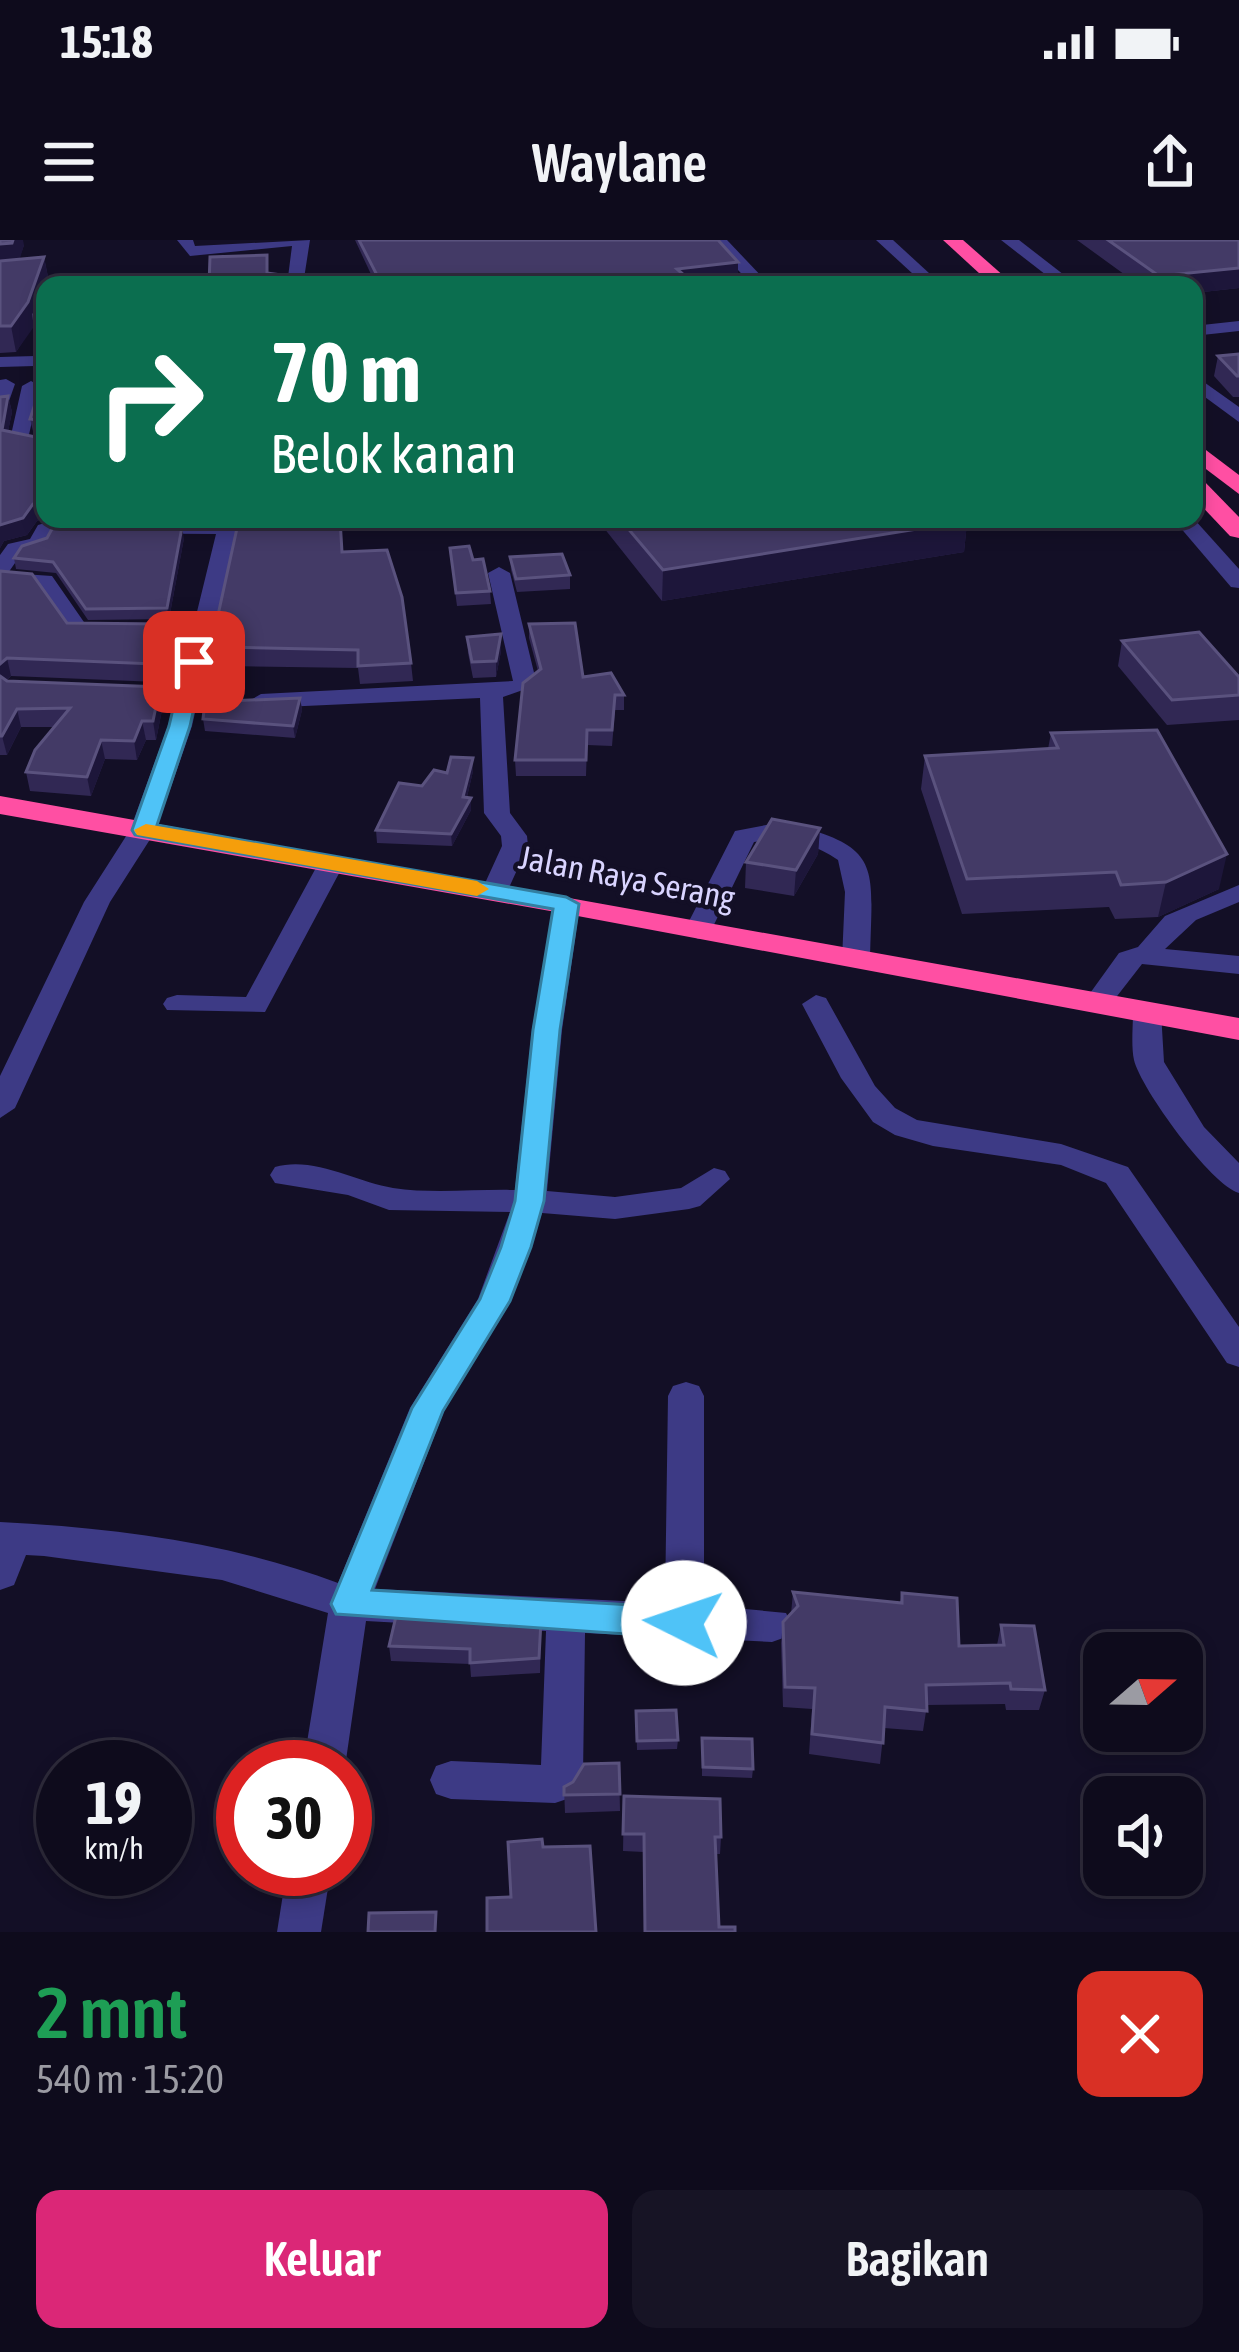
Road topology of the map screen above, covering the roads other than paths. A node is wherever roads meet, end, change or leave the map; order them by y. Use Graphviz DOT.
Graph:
graph roads {
  1 [pos="185,240"];
  2 [pos="718,240"];
  3 [pos="884,240"];
  4 [pos="924,240"];
  5 [pos="952,240"];
  6 [pos="1009,240"];
  7 [pos="301,241"];
  8 [pos="297,276"];
  9 [pos="752,276"];
  10 [pos="924,276"];
  11 [pos="964,276"];
  12 [pos="994,276"];
  13 [pos="1057,276"];
  14 [pos="1239,326"];
  15 [pos="1203,330"];
  16 [pos="35,361"];
  17 [pos="0,362"];
  18 [pos="31,386"];
  19 [pos="1203,387"];
  20 [pos="1239,416"];
  21 [pos="36,445"];
  22 [pos="1203,456"];
  23 [pos="1239,487"];
  24 [pos="1203,493"];
  25 [pos="48,528"];
  26 [pos="228,528"];
  27 [pos="1191,528"];
  28 [pos="1239,531"];
  29 [pos="499,573"];
  30 [pos="0,574"];
  31 [pos="1239,582"];
  32 [pos="203,631"];
  33 [pos="491,691"];
  34 [pos="246,702"];
  35 [pos="0,806"];
  36 [pos="143,830"];
  37 [pos="331,864"];
  38 [pos="494,892"];
  39 [pos="1239,893"];
  40 [pos="566,904"];
  41 [pos="698,931"];
  42 [pos="1148,954"];
  43 [pos="856,960"];
  44 [pos="1239,965"];
  45 [pos="1097,1003"];
  46 [pos="177,1004"];
  47 [pos="816,1004"];
  48 [pos="1148,1012"];
  49 [pos="1239,1030"];
  50 [pos="11,1064"];
  51 [pos="0,1108"];
  52 [pos="286,1175"];
  53 [pos="714,1179"];
  54 [pos="1239,1181"];
  55 [pos="530,1201"];
  56 [pos="1239,1354"];
  57 [pos="686,1396"];
  58 [pos="5,1550"];
  59 [pos="349,1604"];
  60 [pos="566,1616"];
  61 [pos="684,1623"];
  62 [pos="772,1625"];
  63 [pos="328,1740"];
  64 [pos="451,1780"];
  65 [pos="305,1896"];
  66 [pos="299,1932"];
  1 -- 7 [label="street"];
  2 -- 9 [label="street"];
  3 -- 10 [label="street"];
  4 -- 11 [label="highway"];
  5 -- 12 [label="highway"];
  6 -- 13 [label="street"];
  7 -- 8 [label="street"];
  14 -- 15 [label="street"];
  16 -- 17 [label="street"];
  18 -- 21 [label="street"];
  19 -- 20 [label="street"];
  22 -- 23 [label="highway"];
  24 -- 28 [label="highway"];
  25 -- 30 [label="street"];
  26 -- 32 [label="street"];
  27 -- 31 [label="street"];
  29 -- 33 [label="street"];
  30 -- 32 [label="street"];
  32 -- 36 [label="street"];
  33 -- 34 [label="street"];
  33 -- 38 [label="street"];
  35 -- 36 [label="highway, Jalan Raya Serang"];
  36 -- 37 [label="highway, Jalan Raya Serang"];
  36 -- 50 [label="street"];
  37 -- 38 [label="highway, Jalan Raya Serang"];
  37 -- 46 [label="street"];
  38 -- 40 [label="highway, Jalan Raya Serang"];
  39 -- 42 [label="street"];
  40 -- 41 [label="highway, Jalan Raya Serang"];
  40 -- 55 [label="street"];
  41 -- 43 [label="highway, Jalan Raya Serang"];
  41 -- 43 [label="street"];
  42 -- 44 [label="street"];
  42 -- 45 [label="street"];
  43 -- 45 [label="highway, Jalan Raya Serang"];
  45 -- 48 [label="highway, Jalan Raya Serang"];
  47 -- 56 [label="street"];
  48 -- 49 [label="highway, Jalan Raya Serang"];
  48 -- 54 [label="street"];
  50 -- 51 [label="street"];
  52 -- 55 [label="street"];
  53 -- 55 [label="street"];
  55 -- 59 [label="street"];
  57 -- 61 [label="street"];
  58 -- 59 [label="street"];
  59 -- 60 [label="street"];
  59 -- 63 [label="street"];
  60 -- 61 [label="street"];
  60 -- 64 [label="street"];
  61 -- 62 [label="street"];
  65 -- 66 [label="street"];
}
